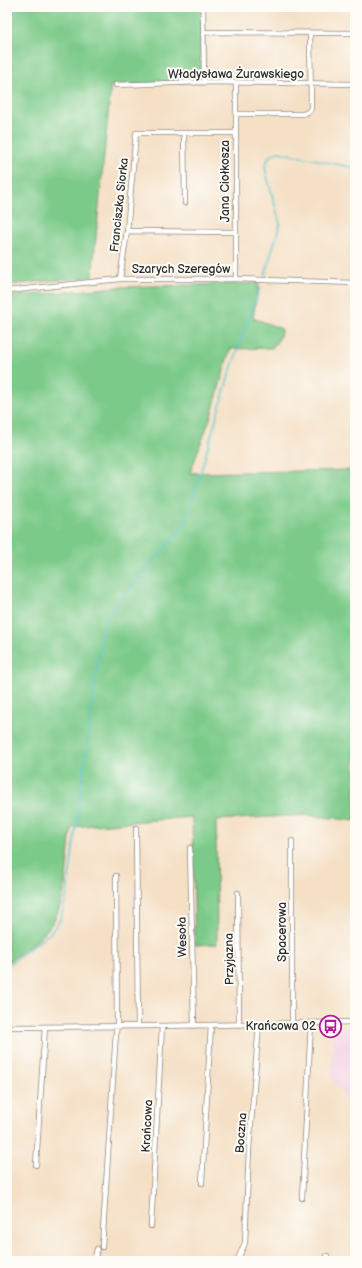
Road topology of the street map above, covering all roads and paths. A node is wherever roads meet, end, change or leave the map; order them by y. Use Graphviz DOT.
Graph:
graph roads {
  1 [pos="203,7"];
  2 [pos="203,32"];
  3 [pos="310,33"];
  4 [pos="355,33"];
  5 [pos="204,82"];
  6 [pos="236,84"];
  7 [pos="311,84"];
  8 [pos="355,84"];
  9 [pos="116,85"];
  10 [pos="236,114"];
  11 [pos="184,133"];
  12 [pos="236,133"];
  13 [pos="185,203"];
  14 [pos="127,231"];
  15 [pos="235,232"];
  16 [pos="120,279"];
  17 [pos="236,279"];
  18 [pos="355,283"];
  19 [pos="7,291"];
  20 [pos="136,828"];
  21 [pos="292,841"];
  22 [pos="190,848"];
  23 [pos="116,876"];
  24 [pos="238,893"];
  25 [pos="355,1022"];
  26 [pos="292,1023"];
  27 [pos="311,1023"];
  28 [pos="259,1024"];
  29 [pos="210,1025"];
  30 [pos="239,1025"];
  31 [pos="118,1026"];
  32 [pos="138,1026"];
  33 [pos="162,1026"];
  34 [pos="194,1026"];
  35 [pos="7,1027"];
  36 [pos="45,1027"];
  37 [pos="36,1165"];
  38 [pos="202,1183"];
  39 [pos="302,1198"];
  40 [pos="152,1226"];
  41 [pos="94,1261"];
  42 [pos="237,1261"];
  1 -- 2 [label="street"];
  2 -- 3 [label="street"];
  2 -- 5 [label="street"];
  3 -- 4 [label="street"];
  3 -- 7 [label="street"];
  5 -- 6 [label="street, Władysława Żurawskiego"];
  5 -- 9 [label="street, Władysława Żurawskiego"];
  6 -- 7 [label="street, Władysława Żurawskiego"];
  6 -- 10 [label="street, Jana Ciołkosza"];
  7 -- 8 [label="street, Władysława Żurawskiego"];
  7 -- 10 [label="street"];
  10 -- 12 [label="street, Jana Ciołkosza"];
  11 -- 12 [label="street"];
  11 -- 13 [label="street"];
  11 -- 14 [label="street, Franciszka Siorka"];
  12 -- 15 [label="street, Jana Ciołkosza"];
  14 -- 15 [label="street"];
  14 -- 16 [label="street, Franciszka Siorka"];
  15 -- 17 [label="street, Jana Ciołkosza"];
  16 -- 17 [label="street, Szarych Szeregów"];
  16 -- 19 [label="street, Szarych Szeregów"];
  17 -- 18 [label="street, Szarych Szeregów"];
  20 -- 32 [label="street"];
  21 -- 26 [label="street, Spacerowa"];
  22 -- 34 [label="street, Wesoła"];
  23 -- 31 [label="street"];
  24 -- 30 [label="street, Przyjazna"];
  25 -- 27 [label="street"];
  26 -- 27 [label="street"];
  26 -- 28 [label="street"];
  27 -- 39 [label="street"];
  28 -- 30 [label="street"];
  28 -- 42 [label="street, Boczna"];
  29 -- 30 [label="street"];
  29 -- 34 [label="street"];
  29 -- 38 [label="street"];
  31 -- 32 [label="street"];
  31 -- 36 [label="street"];
  31 -- 41 [label="street"];
  32 -- 33 [label="street"];
  33 -- 34 [label="street"];
  33 -- 40 [label="street, Krańcowa"];
  35 -- 36 [label="street"];
  36 -- 37 [label="street"];
}
